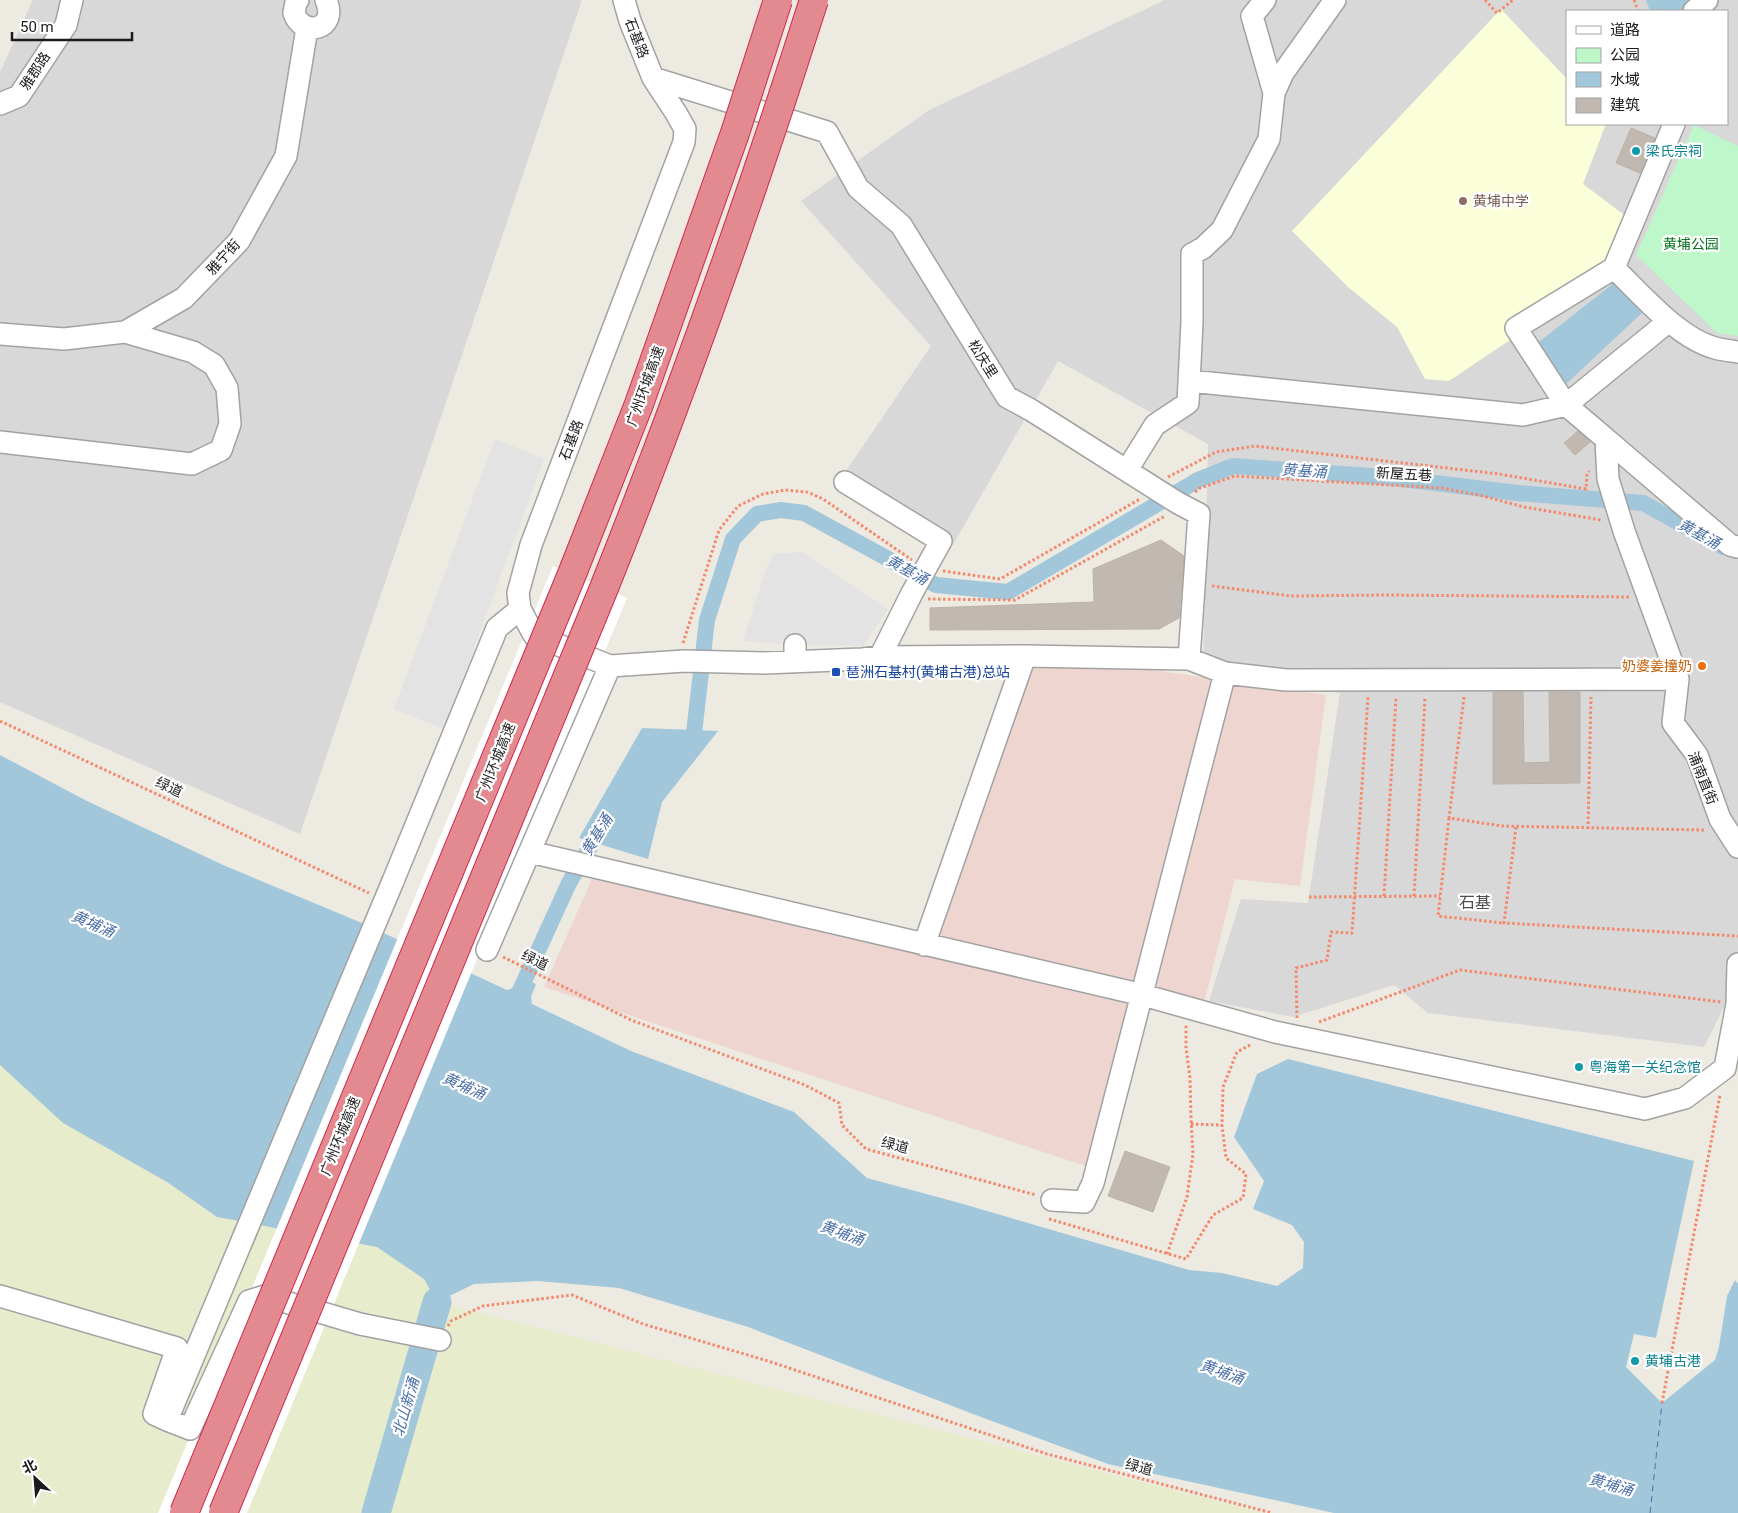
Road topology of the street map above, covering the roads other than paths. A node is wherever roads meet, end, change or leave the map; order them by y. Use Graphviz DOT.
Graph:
graph roads {
  1 [pos="72,0"];
  2 [pos="298,0"];
  3 [pos="326,0"];
  4 [pos="624,0"];
  5 [pos="778,0"];
  6 [pos="814,0"];
  7 [pos="1265,0"];
  8 [pos="1336,0"];
  9 [pos="1707,0"];
  10 [pos="1695,10"];
  11 [pos="307,28"];
  12 [pos="653,78"];
  13 [pos="1274,92"];
  14 [pos="0,104"];
  15 [pos="1674,125"];
  16 [pos="1614,268"];
  17 [pos="1669,321"];
  18 [pos="125,332"];
  19 [pos="0,334"];
  20 [pos="1738,352"];
  21 [pos="1190,381"];
  22 [pos="1566,405"];
  23 [pos="1606,440"];
  24 [pos="0,442"];
  25 [pos="1127,470"];
  26 [pos="845,482"];
  27 [pos="1738,547"];
  28 [pos="520,609"];
  29 [pos="880,656"];
  30 [pos="1026,656"];
  31 [pos="1189,659"];
  32 [pos="610,666"];
  33 [pos="1225,673"];
  34 [pos="1678,679"];
  35 [pos="1733,839"];
  36 [pos="530,852"];
  37 [pos="924,945"];
  38 [pos="487,950"];
  39 [pos="1738,964"];
  40 [pos="1143,995"];
  41 [pos="1737,1003"];
  42 [pos="1052,1200"];
  43 [pos="0,1296"];
  44 [pos="430,1338"];
  45 [pos="167,1420"];
  46 [pos="184,1513"];
  47 [pos="223,1513"];
  1 -- 14 [label="street, 雅郡路"];
  2 -- 11 [label="street"];
  3 -- 11 [label="street"];
  4 -- 12 [label="street, 石基路"];
  5 -- 46 [label="highway, 广州环城高速, bridge"];
  6 -- 47 [label="highway, bridge"];
  7 -- 13 [label="street"];
  8 -- 13 [label="street"];
  9 -- 10 [label="street"];
  11 -- 18 [label="street, 雅宁街"];
  12 -- 25 [label="street, 松庆里"];
  12 -- 28 [label="street, 石基路"];
  13 -- 21 [label="street"];
  15 -- 16 [label="street"];
  16 -- 17 [label="street"];
  16 -- 22 [label="street"];
  17 -- 20 [label="street"];
  17 -- 22 [label="street"];
  18 -- 19 [label="street, 雅宁街"];
  18 -- 24 [label="street"];
  21 -- 22 [label="street"];
  21 -- 25 [label="street"];
  22 -- 23 [label="street"];
  23 -- 27 [label="street"];
  23 -- 34 [label="street"];
  25 -- 31 [label="street, 松庆里"];
  26 -- 29 [label="street"];
  28 -- 32 [label="street, 石基路"];
  28 -- 45 [label="street, bridge"];
  29 -- 30 [label="street, 石基路"];
  29 -- 32 [label="street, 石基路"];
  30 -- 31 [label="street, 石基路"];
  30 -- 37 [label="street"];
  31 -- 33 [label="street"];
  32 -- 36 [label="street"];
  33 -- 34 [label="street"];
  33 -- 40 [label="street"];
  34 -- 35 [label="street, 浦南直街"];
  36 -- 37 [label="street"];
  36 -- 38 [label="street"];
  37 -- 40 [label="street"];
  39 -- 41 [label="street"];
  40 -- 41 [label="street"];
  40 -- 42 [label="street"];
  43 -- 45 [label="street"];
  44 -- 45 [label="street"];
}
